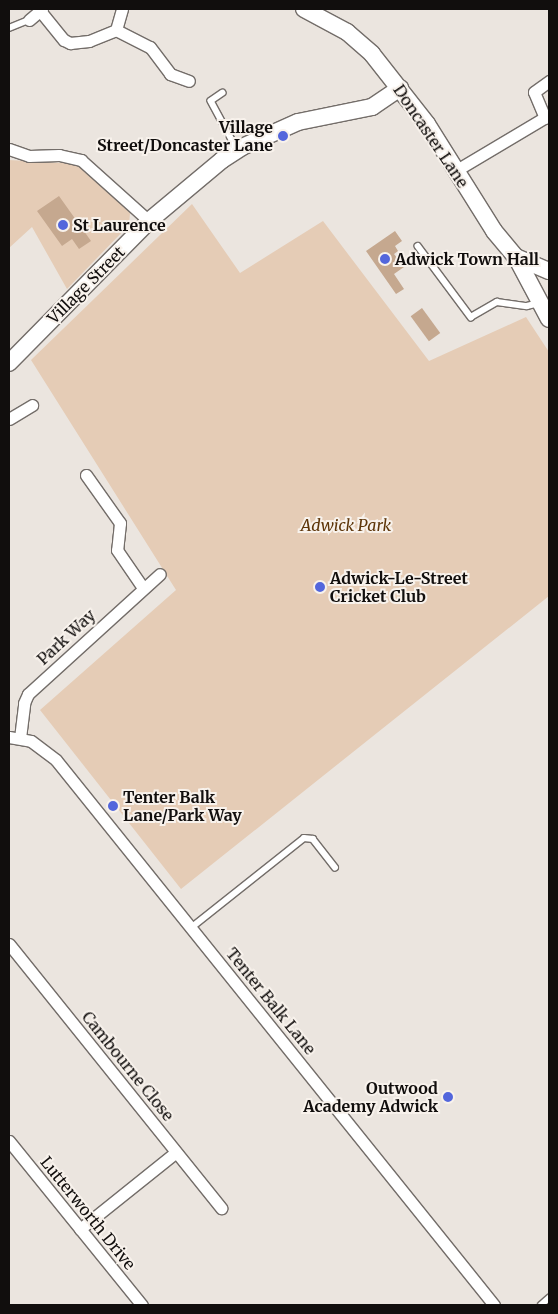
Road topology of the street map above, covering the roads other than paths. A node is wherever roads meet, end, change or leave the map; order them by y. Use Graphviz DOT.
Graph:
graph roads {
  1 [pos="122,9"];
  2 [pos="304,9"];
  3 [pos="42,11"];
  4 [pos="29,20"];
  5 [pos="9,28"];
  6 [pos="116,30"];
  7 [pos="189,81"];
  8 [pos="549,81"];
  9 [pos="400,88"];
  10 [pos="223,93"];
  11 [pos="547,116"];
  12 [pos="9,149"];
  13 [pos="238,150"];
  14 [pos="455,171"];
  15 [pos="149,221"];
  16 [pos="418,246"];
  17 [pos="516,257"];
  18 [pos="549,271"];
  19 [pos="544,300"];
  20 [pos="549,319"];
  21 [pos="9,363"];
  22 [pos="32,405"];
  23 [pos="9,419"];
  24 [pos="86,475"];
  25 [pos="160,574"];
  26 [pos="143,588"];
  27 [pos="14,738"];
  28 [pos="335,867"];
  29 [pos="192,928"];
  30 [pos="9,944"];
  31 [pos="9,1141"];
  32 [pos="176,1152"];
  33 [pos="221,1208"];
  34 [pos="80,1229"];
  35 [pos="549,1298"];
  36 [pos="142,1305"];
  37 [pos="494,1305"];
  38 [pos="542,1305"];
  1 -- 6 [label="street"];
  2 -- 9 [label="street, Doncaster Lane"];
  3 -- 4 [label="street"];
  3 -- 6 [label="street"];
  4 -- 5 [label="lane"];
  6 -- 7 [label="street"];
  8 -- 11 [label="street"];
  9 -- 13 [label="street, Village Street"];
  9 -- 14 [label="street, Doncaster Lane"];
  10 -- 13 [label="lane"];
  11 -- 14 [label="street"];
  12 -- 15 [label="street"];
  13 -- 15 [label="street, Village Street"];
  14 -- 17 [label="street, Doncaster Lane"];
  15 -- 21 [label="street, Village Street"];
  16 -- 19 [label="lane"];
  17 -- 18 [label="street, Doncaster Lane"];
  17 -- 19 [label="street"];
  19 -- 20 [label="street"];
  22 -- 23 [label="street"];
  24 -- 26 [label="street"];
  25 -- 26 [label="street, Park Way"];
  26 -- 27 [label="street, Park Way"];
  27 -- 29 [label="street, Tenter Balk Lane"];
  28 -- 29 [label="lane"];
  29 -- 37 [label="street, Tenter Balk Lane"];
  30 -- 32 [label="street, Cambourne Close"];
  31 -- 34 [label="street, Lutterworth Drive"];
  32 -- 33 [label="street, Cambourne Close"];
  32 -- 34 [label="street"];
  34 -- 36 [label="street, Lutterworth Drive"];
  35 -- 38 [label="lane"];
}
